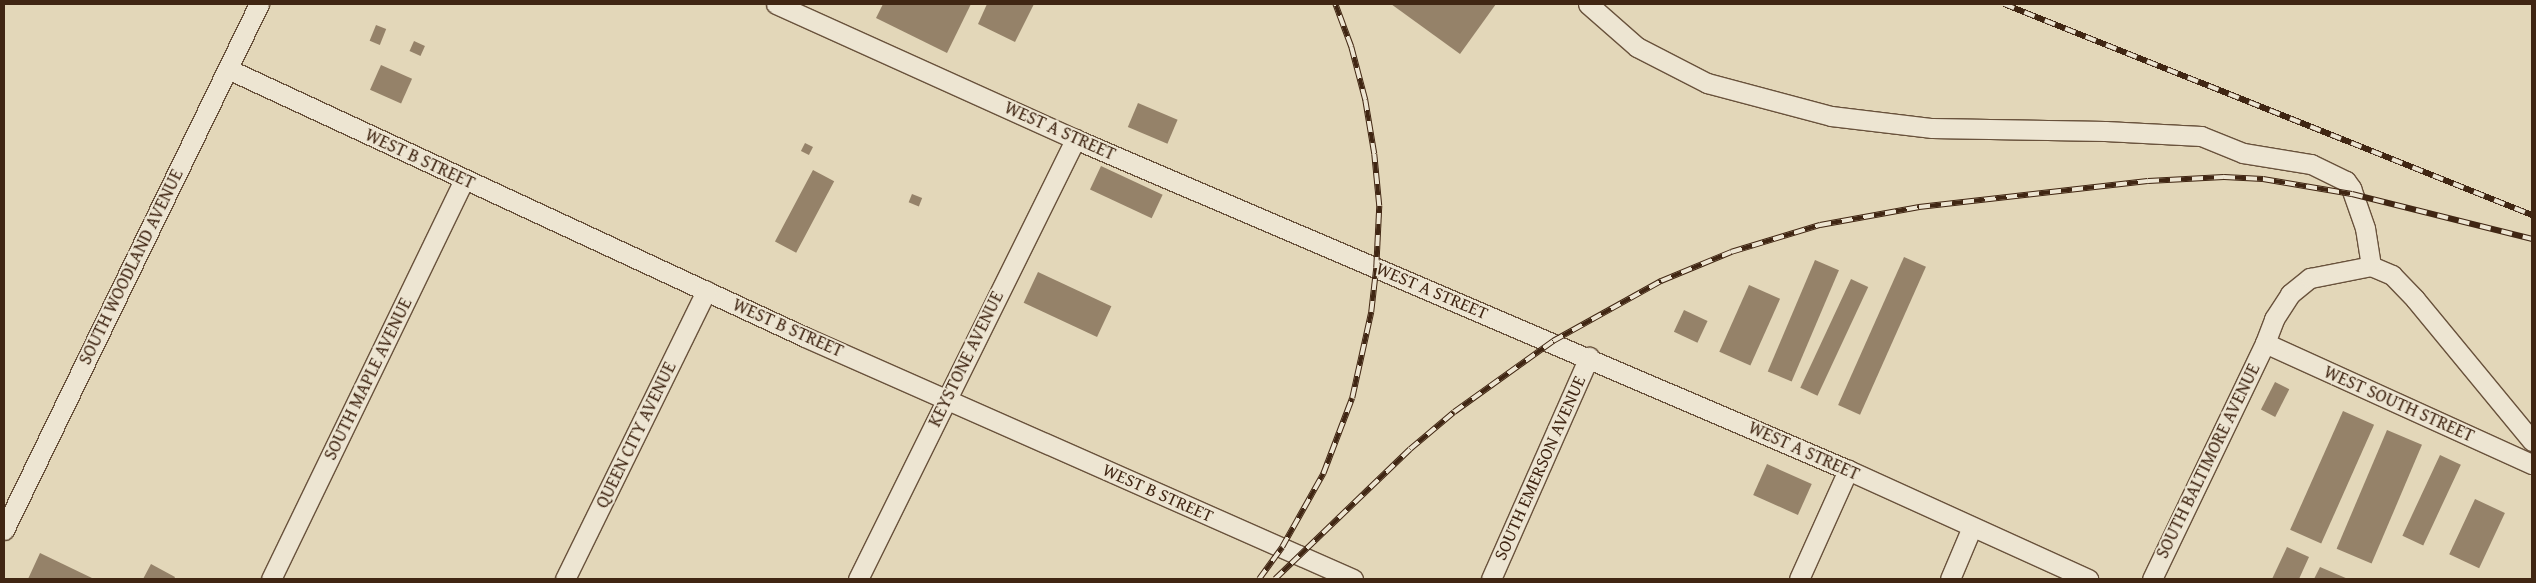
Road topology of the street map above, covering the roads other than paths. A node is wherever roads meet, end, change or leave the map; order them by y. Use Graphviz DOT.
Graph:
graph roads {
  1 [pos="259,4"];
  2 [pos="776,4"];
  3 [pos="1588,4"];
  4 [pos="228,69"];
  5 [pos="1075,139"];
  6 [pos="464,179"];
  7 [pos="2372,266"];
  8 [pos="706,291"];
  9 [pos="2265,343"];
  10 [pos="1588,357"];
  11 [pos="946,399"];
  12 [pos="2532,441"];
  13 [pos="2532,464"];
  14 [pos="1848,470"];
  15 [pos="1972,527"];
  16 [pos="4,530"];
  17 [pos="271,579"];
  18 [pos="565,579"];
  19 [pos="858,579"];
  20 [pos="1353,579"];
  21 [pos="1491,579"];
  22 [pos="1799,579"];
  23 [pos="1950,579"];
  24 [pos="2088,579"];
  25 [pos="2152,579"];
  1 -- 4 [label="street, SOUTH WOODLAND AVENUE"];
  2 -- 5 [label="street, WEST A STREET"];
  3 -- 7 [label="street"];
  4 -- 6 [label="street, WEST B STREET"];
  4 -- 16 [label="street, SOUTH WOODLAND AVENUE"];
  5 -- 10 [label="street, WEST A STREET"];
  5 -- 11 [label="street, KEYSTONE AVENUE"];
  6 -- 8 [label="street, WEST B STREET"];
  6 -- 17 [label="street, SOUTH MAPLE AVENUE"];
  7 -- 9 [label="street, SOUTH BALTIMORE AVENUE"];
  7 -- 12 [label="street"];
  8 -- 11 [label="street, WEST B STREET"];
  8 -- 18 [label="street, QUEEN CITY AVENUE"];
  9 -- 13 [label="street, WEST SOUTH STREET"];
  9 -- 25 [label="street, SOUTH BALTIMORE AVENUE"];
  10 -- 14 [label="street, WEST A STREET"];
  10 -- 21 [label="street, SOUTH EMERSON AVENUE"];
  11 -- 19 [label="street, KEYSTONE AVENUE"];
  11 -- 20 [label="street, WEST B STREET"];
  14 -- 15 [label="street, WEST A STREET"];
  14 -- 22 [label="street"];
  15 -- 23 [label="street"];
  15 -- 24 [label="street, WEST A STREET"];
}
